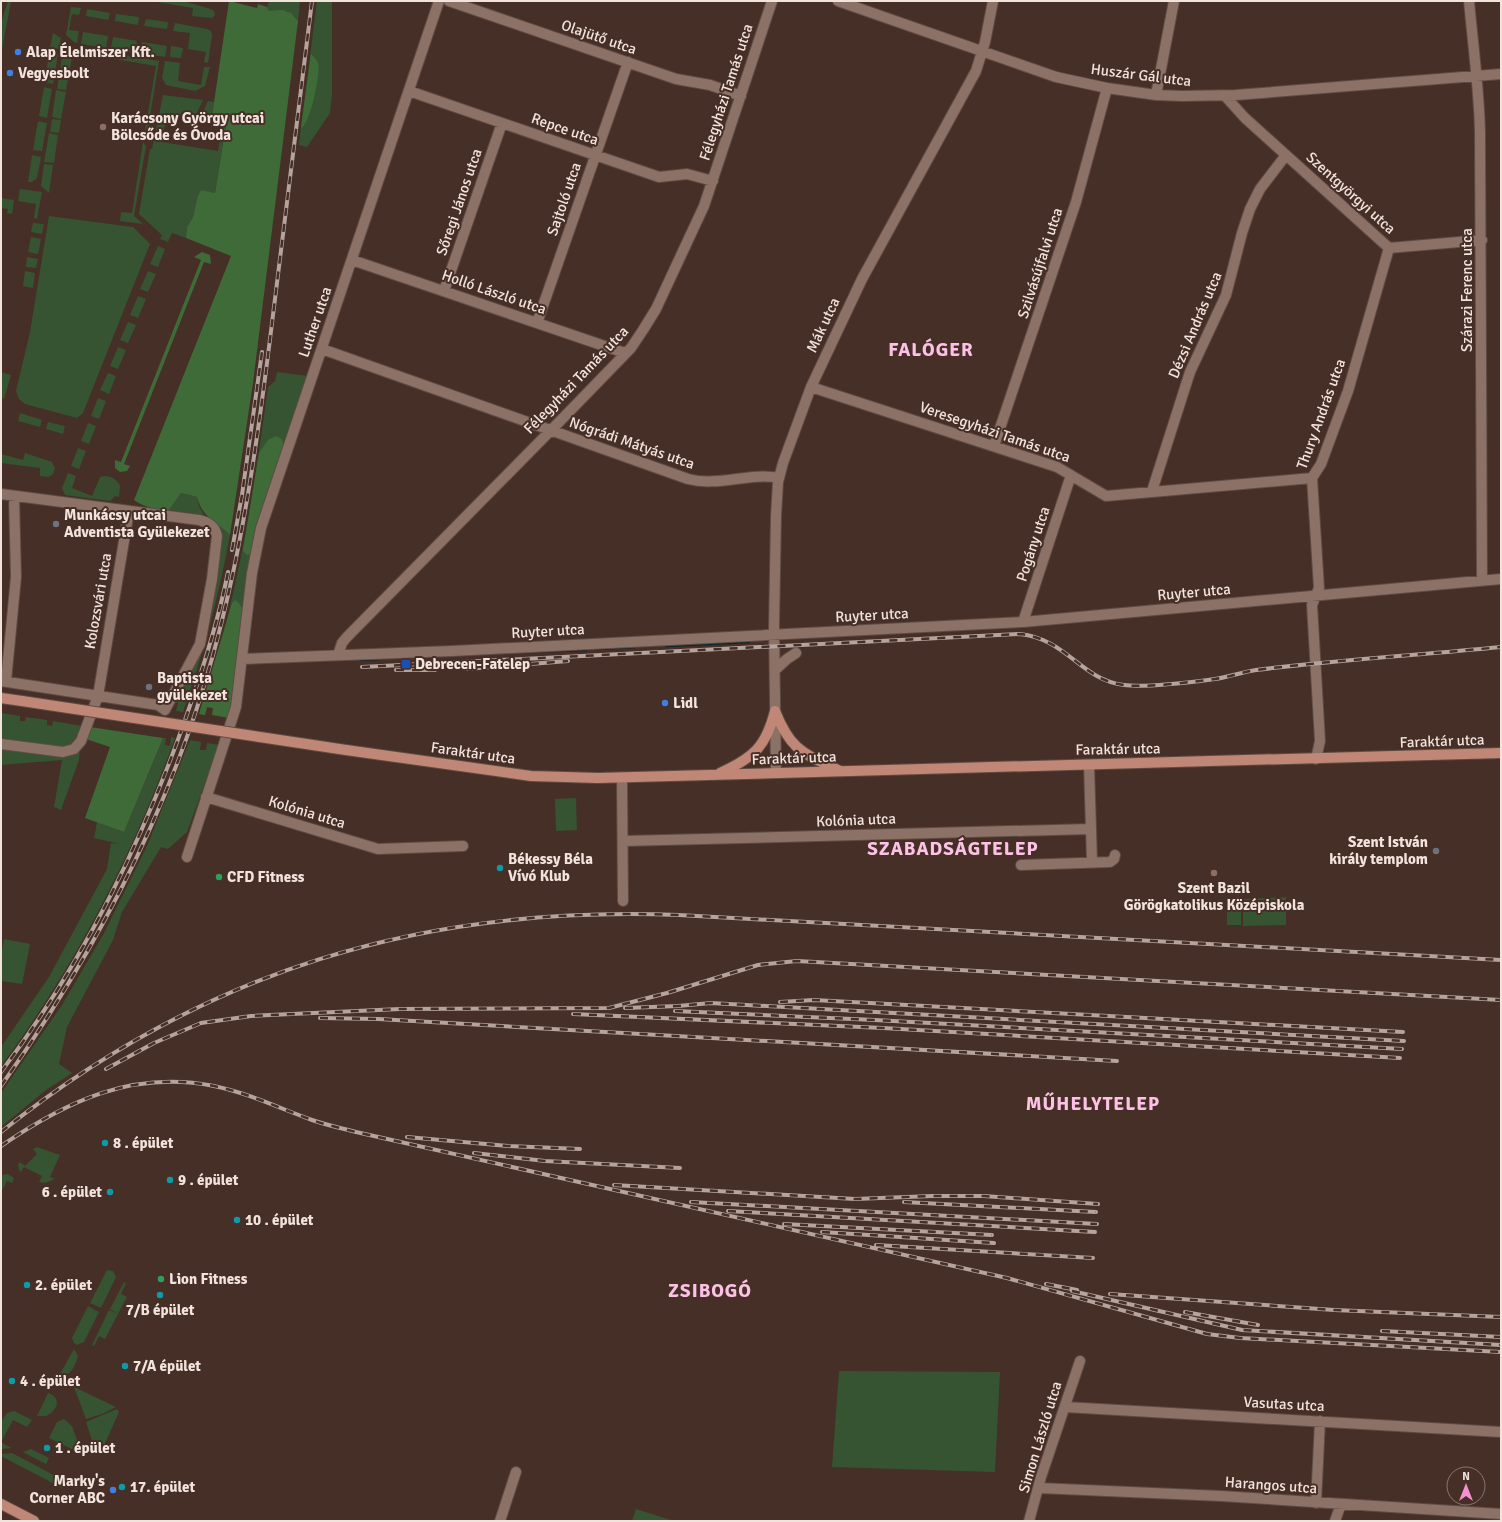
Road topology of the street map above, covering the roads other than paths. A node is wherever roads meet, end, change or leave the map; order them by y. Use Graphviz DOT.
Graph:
graph roads {
  1 [pos="439,1"];
  2 [pos="449,1"];
  3 [pos="772,1"];
  4 [pos="838,1"];
  5 [pos="993,1"];
  6 [pos="1174,1"];
  7 [pos="1470,1"];
  8 [pos="983,52"];
  9 [pos="628,62"];
  10 [pos="1501,74"];
  11 [pos="1477,76"];
  12 [pos="1107,88"];
  13 [pos="409,91"];
  14 [pos="1156,95"];
  15 [pos="741,96"];
  16 [pos="1225,96"];
  17 [pos="502,123"];
  18 [pos="595,155"];
  19 [pos="1286,155"];
  20 [pos="713,181"];
  21 [pos="1482,240"];
  22 [pos="1389,248"];
  23 [pos="352,260"];
  24 [pos="444,291"];
  25 [pos="537,323"];
  26 [pos="322,349"];
  27 [pos="625,353"];
  28 [pos="811,387"];
  29 [pos="551,430"];
  30 [pos="994,446"];
  31 [pos="1072,475"];
  32 [pos="779,478"];
  33 [pos="1312,478"];
  34 [pos="1152,491"];
  35 [pos="1,494"];
  36 [pos="14,496"];
  37 [pos="129,511"];
  38 [pos="1501,579"];
  39 [pos="1482,580"];
  40 [pos="1317,595"];
  41 [pos="1023,622"];
  42 [pos="774,635"];
  43 [pos="796,653"];
  44 [pos="338,655"];
  45 [pos="243,659"];
  46 [pos="775,670"];
  47 [pos="4,681"];
  48 [pos="98,696"];
  49 [pos="1,698"];
  50 [pos="775,711"];
  51 [pos="1,744"];
  52 [pos="1501,753"];
  53 [pos="1316,759"];
  54 [pos="1089,765"];
  55 [pos="842,772"];
  56 [pos="776,774"];
  57 [pos="716,775"];
  58 [pos="622,778"];
  59 [pos="206,798"];
  60 [pos="1091,829"];
  61 [pos="623,842"];
  62 [pos="463,846"];
  63 [pos="1115,855"];
  64 [pos="187,857"];
  65 [pos="1092,862"];
  66 [pos="1021,864"];
  67 [pos="623,901"];
  68 [pos="1080,1361"];
  69 [pos="1065,1407"];
  70 [pos="1320,1421"];
  71 [pos="1501,1432"];
  72 [pos="516,1472"];
  73 [pos="1039,1488"];
  74 [pos="1316,1503"];
  75 [pos="1,1504"];
  76 [pos="1341,1504"];
  77 [pos="1501,1514"];
  78 [pos="34,1521"];
  79 [pos="500,1521"];
  80 [pos="1029,1521"];
  81 [pos="1335,1521"];
  1 -- 13 [label="street, Luther utca"];
  2 -- 9 [label="street, Olajütő utca"];
  3 -- 15 [label="street, Félegyházi Tamás utca"];
  4 -- 8 [label="street, Huszár Gál utca"];
  5 -- 8 [label="street, Mák utca"];
  6 -- 14 [label="street"];
  7 -- 11 [label="street, Szárazi Ferenc utca"];
  8 -- 12 [label="street, Huszár Gál utca"];
  8 -- 28 [label="street, Mák utca"];
  9 -- 15 [label="street, Olajütő utca"];
  9 -- 18 [label="street, Sajtoló utca"];
  10 -- 11 [label="street, Huszár Gál utca"];
  11 -- 16 [label="street, Huszár Gál utca"];
  11 -- 21 [label="street, Szárazi Ferenc utca"];
  12 -- 14 [label="street, Huszár Gál utca"];
  12 -- 30 [label="street, Szilvásújfalvi utca"];
  13 -- 17 [label="street, Repce utca"];
  13 -- 23 [label="street, Luther utca"];
  14 -- 16 [label="street, Huszár Gál utca"];
  15 -- 20 [label="street, Félegyházi Tamás utca"];
  16 -- 19 [label="street, Szentgyörgyi utca"];
  17 -- 18 [label="street, Repce utca"];
  17 -- 24 [label="street, Sőregi János utca"];
  18 -- 20 [label="street, Repce utca"];
  18 -- 25 [label="street, Sajtoló utca"];
  19 -- 22 [label="street, Szentgyörgyi utca"];
  19 -- 34 [label="street, Dézsi András utca"];
  20 -- 27 [label="street, Félegyházi Tamás utca"];
  21 -- 22 [label="street, Szentgyörgyi utca"];
  21 -- 39 [label="street, Szárazi Ferenc utca"];
  22 -- 33 [label="street, Thury András utca"];
  23 -- 24 [label="street, Holló László utca"];
  23 -- 26 [label="street, Luther utca"];
  24 -- 25 [label="street, Holló László utca"];
  25 -- 27 [label="street, Holló László utca"];
  26 -- 29 [label="street, Nógrádi Mátyás utca"];
  26 -- 45 [label="street, Luther utca"];
  27 -- 29 [label="street, Félegyházi Tamás utca"];
  28 -- 30 [label="street, Veresegyházi Tamás utca"];
  28 -- 32 [label="street, Mák utca"];
  29 -- 32 [label="street, Nógrádi Mátyás utca"];
  29 -- 44 [label="street, Félegyházi Tamás utca"];
  30 -- 31 [label="street, Veresegyházi Tamás utca"];
  31 -- 34 [label="street, Veresegyházi Tamás utca"];
  31 -- 41 [label="street, Pogány utca"];
  32 -- 42 [label="street, Mák utca"];
  33 -- 34 [label="street, Veresegyházi Tamás utca"];
  33 -- 40 [label="street, Thury András utca"];
  35 -- 36 [label="street"];
  36 -- 37 [label="street"];
  36 -- 47 [label="street"];
  37 -- 48 [label="street, Kolozsvári utca"];
  37 -- 48 [label="street"];
  38 -- 39 [label="street, Ruyter utca"];
  39 -- 40 [label="street, Ruyter utca"];
  40 -- 41 [label="street, Ruyter utca"];
  40 -- 53 [label="street, Thury András utca"];
  41 -- 42 [label="street, Ruyter utca"];
  42 -- 44 [label="street, Ruyter utca"];
  42 -- 46 [label="street, Mák utca"];
  43 -- 46 [label="street"];
  44 -- 45 [label="street, Ruyter utca"];
  45 -- 59 [label="street, Luther utca"];
  46 -- 50 [label="street, Mák utca"];
  47 -- 48 [label="street"];
  48 -- 51 [label="street"];
  49 -- 58 [label="main road, Faraktár utca, bridge"];
  50 -- 55 [label="main road"];
  50 -- 56 [label="street, Mák utca"];
  50 -- 57 [label="main road"];
  52 -- 53 [label="main road, Faraktár utca"];
  53 -- 54 [label="main road, Faraktár utca"];
  54 -- 55 [label="main road, Faraktár utca"];
  54 -- 60 [label="street"];
  55 -- 56 [label="main road, Faraktár utca"];
  56 -- 57 [label="main road, Faraktár utca"];
  57 -- 58 [label="main road, Faraktár utca"];
  58 -- 61 [label="street"];
  59 -- 62 [label="street, Kolónia utca"];
  59 -- 64 [label="street"];
  60 -- 61 [label="street, Kolónia utca"];
  60 -- 65 [label="street"];
  61 -- 67 [label="street"];
  63 -- 65 [label="street"];
  65 -- 66 [label="street"];
  68 -- 69 [label="street, Simon László utca"];
  69 -- 70 [label="street, Vasutas utca"];
  69 -- 73 [label="street, Simon László utca"];
  70 -- 71 [label="street, Vasutas utca"];
  70 -- 74 [label="street"];
  72 -- 79 [label="street"];
  73 -- 74 [label="street, Harangos utca"];
  73 -- 80 [label="street, Simon László utca"];
  74 -- 76 [label="street, Harangos utca"];
  75 -- 78 [label="main road"];
  76 -- 77 [label="street, Harangos utca"];
  76 -- 81 [label="street"];
}
